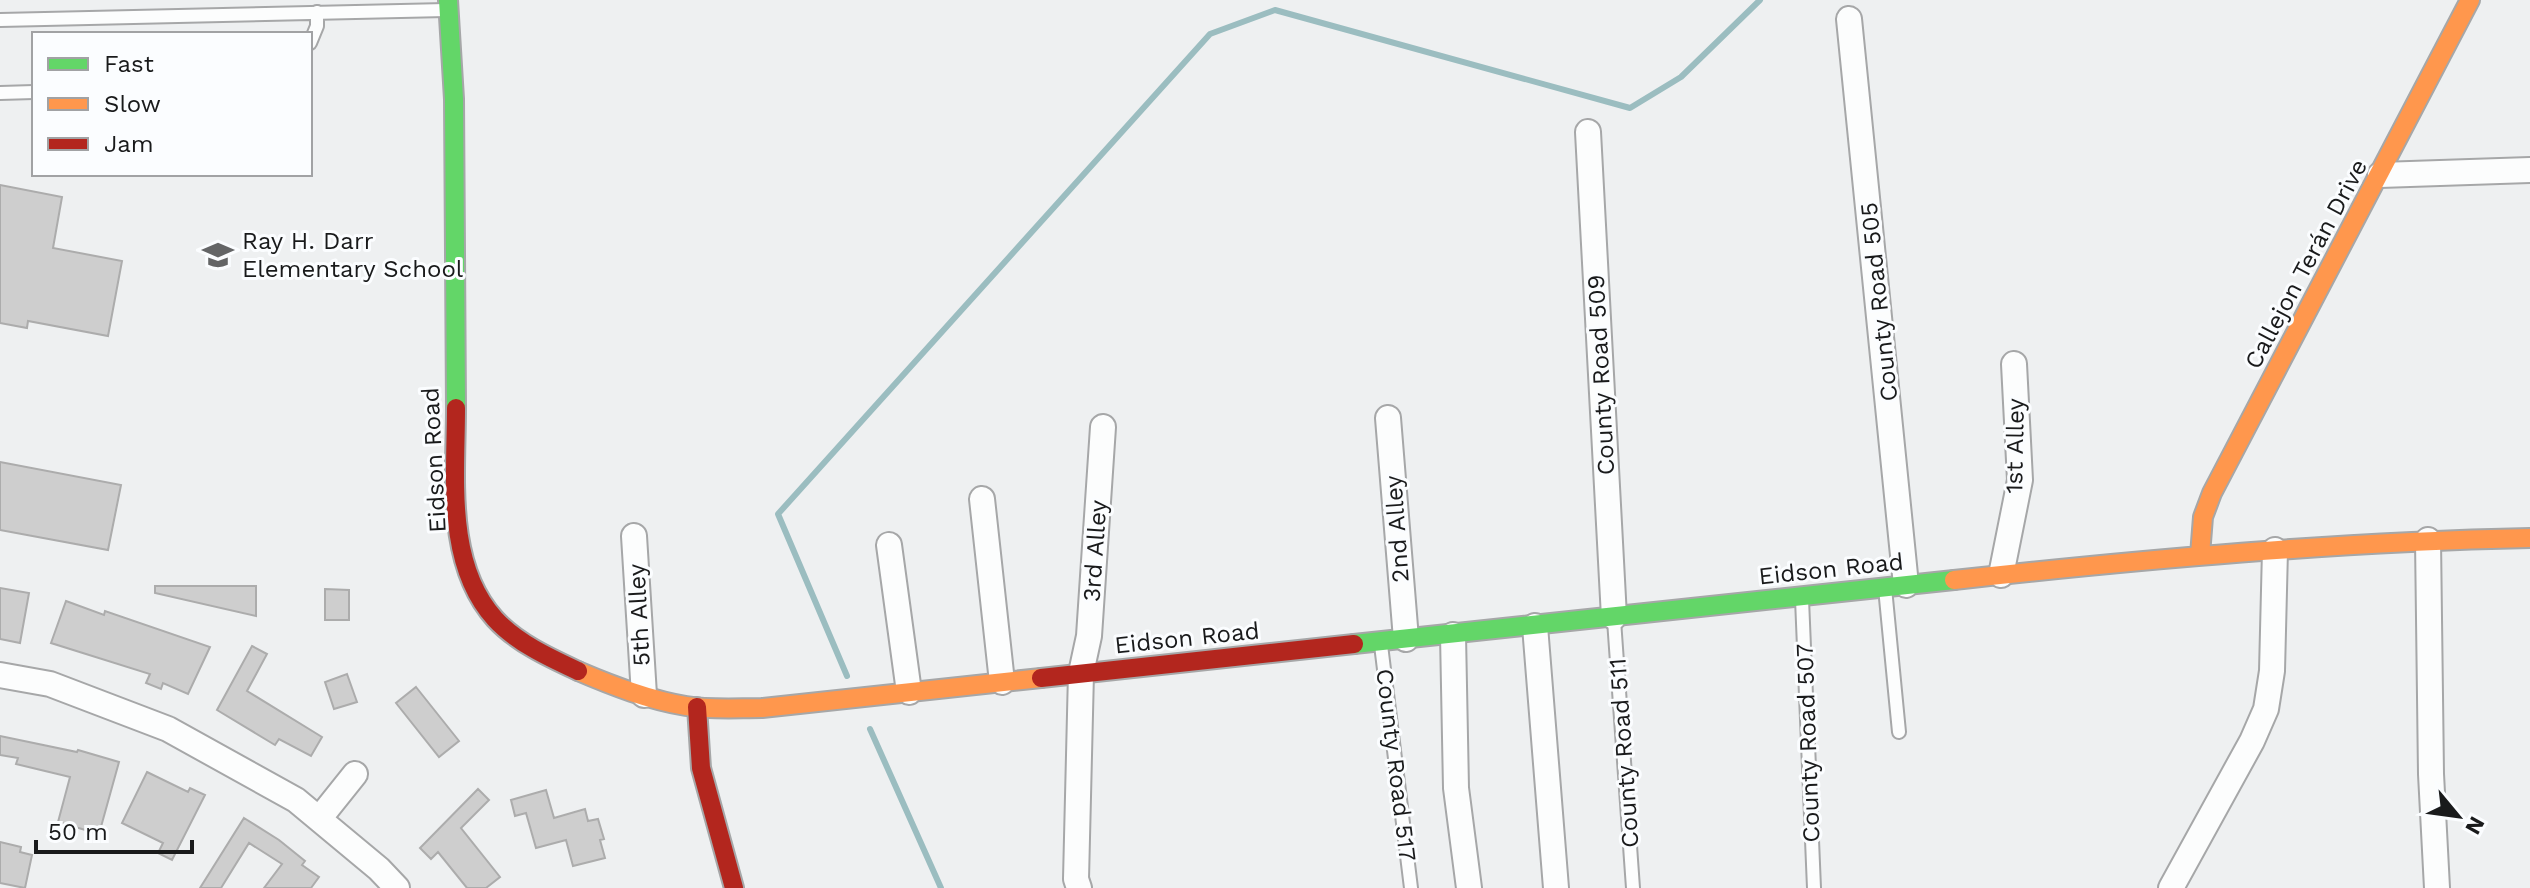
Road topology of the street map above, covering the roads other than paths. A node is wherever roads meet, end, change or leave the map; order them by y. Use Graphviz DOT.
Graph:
graph roads {
  1 [pos="2470,0"];
  2 [pos="449,5"];
  3 [pos="317,12"];
  4 [pos="1849,19"];
  5 [pos="0,20"];
  6 [pos="312,38"];
  7 [pos="32,92"];
  8 [pos="0,93"];
  9 [pos="1588,132"];
  10 [pos="2530,170"];
  11 [pos="2380,175"];
  12 [pos="2014,364"];
  13 [pos="1388,418"];
  14 [pos="1103,427"];
  15 [pos="982,499"];
  16 [pos="634,536"];
  17 [pos="2530,538"];
  18 [pos="2428,540"];
  19 [pos="889,545"];
  20 [pos="2275,550"];
  21 [pos="2200,555"];
  22 [pos="2001,575"];
  23 [pos="1896,586"];
  24 [pos="1802,597"];
  25 [pos="1614,617"];
  26 [pos="1535,626"];
  27 [pos="1453,635"];
  28 [pos="1406,639"];
  29 [pos="1381,641"];
  30 [pos="1081,673"];
  31 [pos="0,675"];
  32 [pos="1002,682"];
  33 [pos="909,692"];
  34 [pos="644,695"];
  35 [pos="697,707"];
  36 [pos="1899,732"];
  37 [pos="355,774"];
  38 [pos="319,819"];
  39 [pos="397,888"];
  40 [pos="734,888"];
  41 [pos="1079,888"];
  42 [pos="1411,888"];
  43 [pos="1469,888"];
  44 [pos="1556,888"];
  45 [pos="1633,888"];
  46 [pos="1814,888"];
  47 [pos="2171,888"];
  48 [pos="2437,888"];
  1 -- 11 [label="street, Callejon Terán Drive"];
  2 -- 3 [label="lane"];
  2 -- 34 [label="street, Eidson Road"];
  3 -- 5 [label="lane"];
  3 -- 6 [label="lane"];
  4 -- 23 [label="street, County Road 505"];
  7 -- 8 [label="lane"];
  9 -- 25 [label="street, County Road 509"];
  10 -- 11 [label="street"];
  11 -- 21 [label="street, Callejon Terán Drive"];
  12 -- 22 [label="street, 1st Alley"];
  13 -- 28 [label="street, 2nd Alley"];
  14 -- 30 [label="street, 3rd Alley"];
  15 -- 32 [label="street"];
  16 -- 34 [label="street, 5th Alley"];
  17 -- 18 [label="street, Eidson Road"];
  18 -- 20 [label="street, Eidson Road"];
  18 -- 48 [label="street"];
  19 -- 33 [label="street"];
  20 -- 21 [label="street, Eidson Road"];
  20 -- 47 [label="street"];
  21 -- 22 [label="street, Eidson Road"];
  22 -- 23 [label="street, Eidson Road"];
  23 -- 24 [label="street, Eidson Road"];
  23 -- 36 [label="lane"];
  24 -- 25 [label="street, Eidson Road"];
  24 -- 46 [label="lane, County Road 507"];
  25 -- 26 [label="street, Eidson Road"];
  25 -- 45 [label="lane, County Road 511"];
  26 -- 27 [label="street, Eidson Road"];
  26 -- 44 [label="street"];
  27 -- 28 [label="street, Eidson Road"];
  27 -- 43 [label="street"];
  28 -- 29 [label="street, Eidson Road"];
  29 -- 30 [label="street, Eidson Road"];
  29 -- 42 [label="lane, County Road 517"];
  30 -- 32 [label="street, Eidson Road"];
  30 -- 41 [label="street, 3rd Alley"];
  31 -- 38 [label="street"];
  32 -- 33 [label="street, Eidson Road"];
  33 -- 35 [label="street, Eidson Road"];
  34 -- 35 [label="street, Eidson Road"];
  35 -- 40 [label="street"];
  37 -- 38 [label="street"];
  38 -- 39 [label="street"];
}
